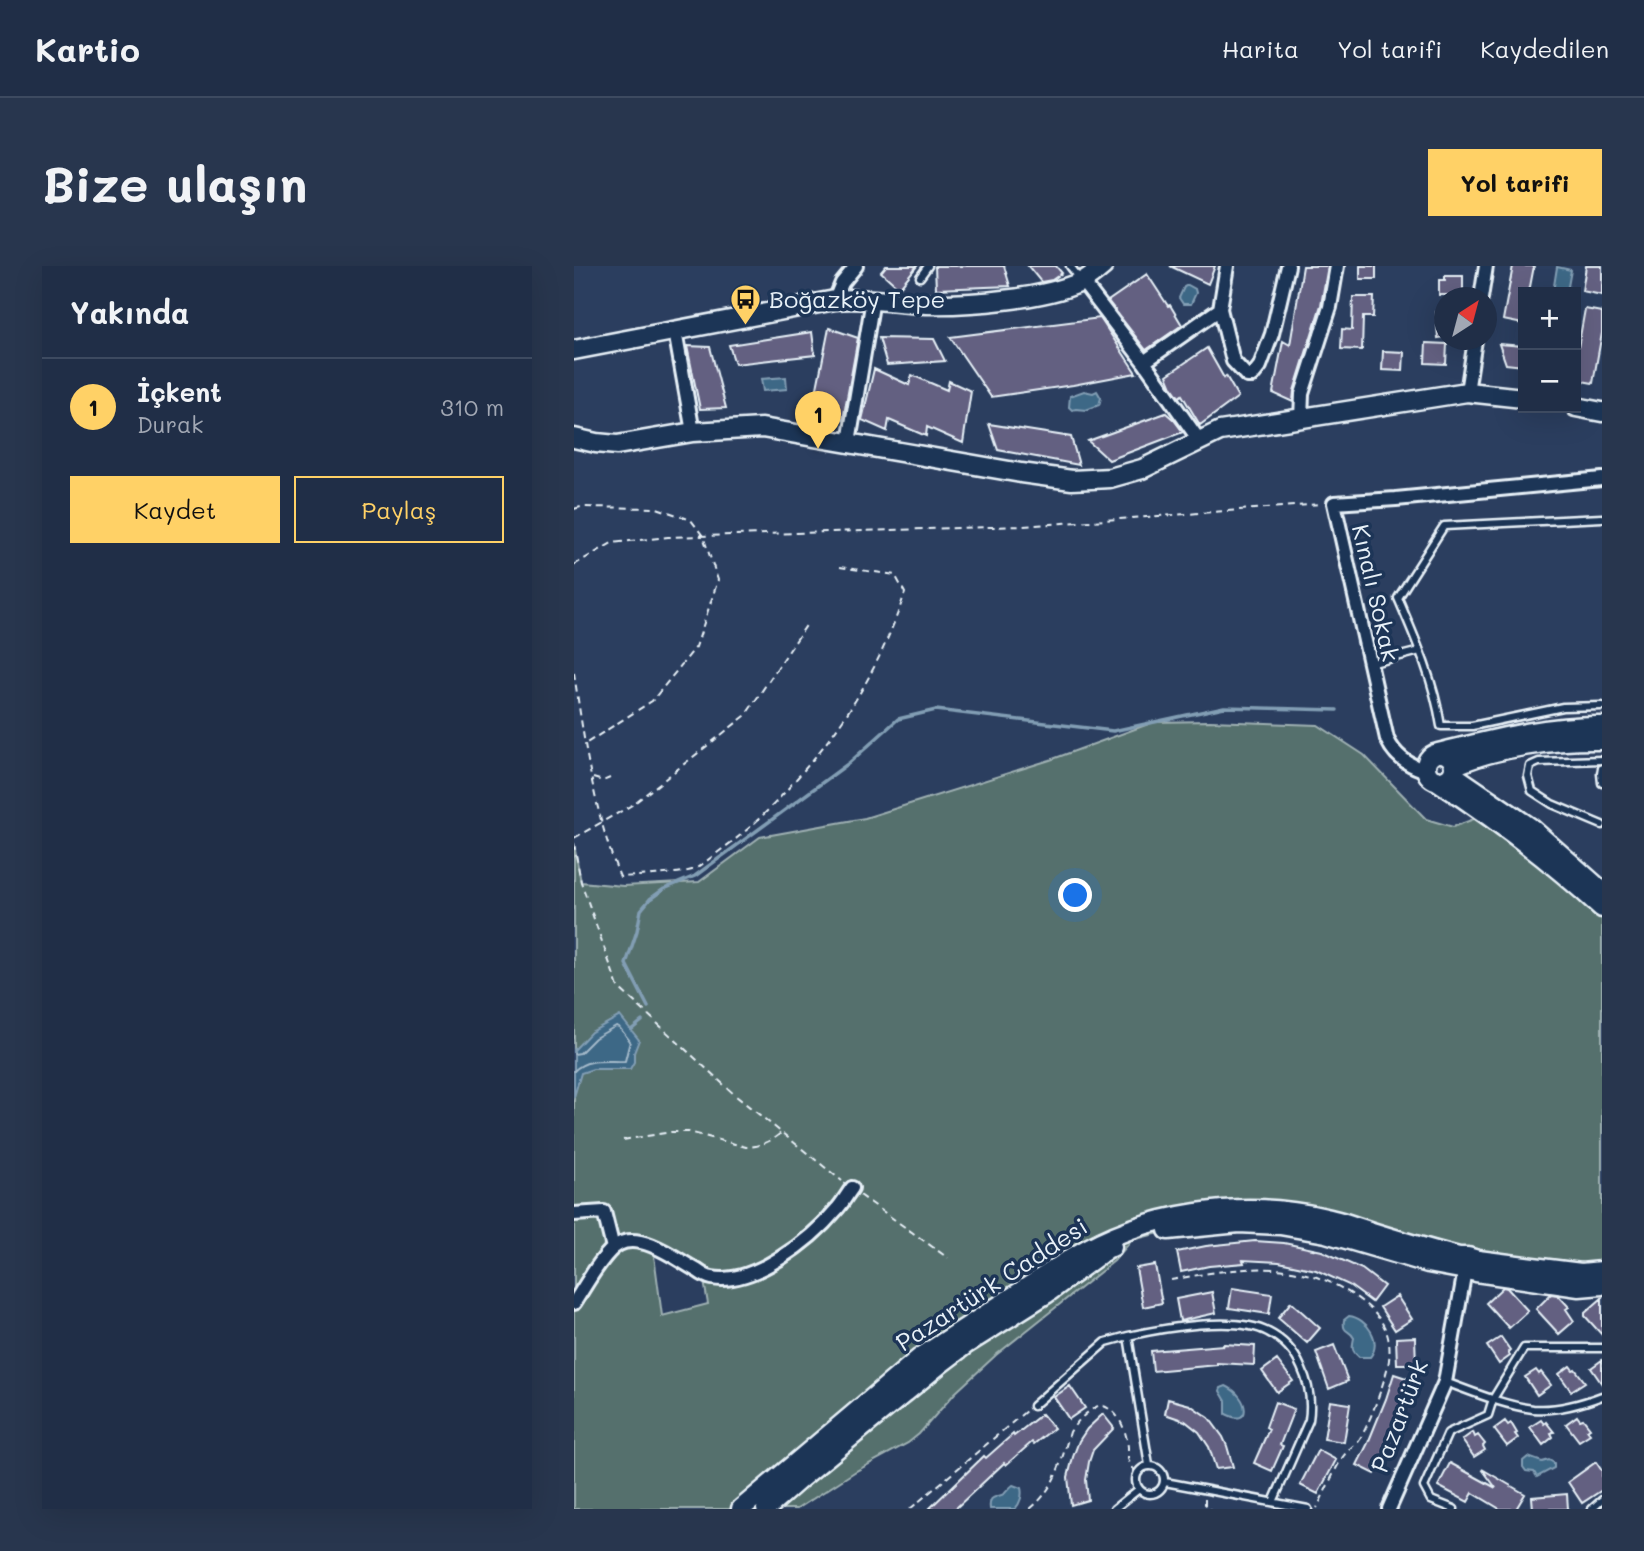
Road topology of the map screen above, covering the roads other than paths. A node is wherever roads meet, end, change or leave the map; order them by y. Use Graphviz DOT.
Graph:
graph roads {
  1 [pos="856,266"];
  2 [pos="929,266"];
  3 [pos="1070,266"];
  4 [pos="1103,266"];
  5 [pos="1227,266"];
  6 [pos="1288,266"];
  7 [pos="1337,266"];
  8 [pos="1486,266"];
  9 [pos="920,277"];
  10 [pos="1082,281"];
  11 [pos="1483,287"];
  12 [pos="873,299"];
  13 [pos="835,300"];
  14 [pos="1220,309"];
  15 [pos="675,331"];
  16 [pos="574,350"];
  17 [pos="1473,350"];
  18 [pos="1144,362"];
  19 [pos="1466,392"];
  20 [pos="1518,397"];
  21 [pos="1581,408"];
  22 [pos="1602,412"];
  23 [pos="1301,419"];
  24 [pos="574,432"];
  25 [pos="692,432"];
  26 [pos="574,438"];
  27 [pos="1199,440"];
  28 [pos="596,443"];
  29 [pos="849,443"];
  30 [pos="1602,479"];
  31 [pos="1602,518"];
  32 [pos="1420,651"];
  33 [pos="1369,664"];
  34 [pos="1602,706"];
  35 [pos="1602,726"];
  36 [pos="1602,740"];
  37 [pos="1483,755"];
  38 [pos="1602,760"];
  39 [pos="1602,768"];
  40 [pos="1442,773"];
  41 [pos="1602,783"];
  42 [pos="1479,792"];
  43 [pos="1602,825"];
  44 [pos="1602,891"];
  45 [pos="1602,908"];
  46 [pos="852,1188"];
  47 [pos="574,1214"];
  48 [pos="613,1248"];
  49 [pos="1472,1264"];
  50 [pos="1602,1271"];
  51 [pos="1602,1285"];
  52 [pos="574,1304"];
  53 [pos="1128,1336"];
  54 [pos="1602,1348"];
  55 [pos="1445,1382"];
  56 [pos="1602,1396"];
  57 [pos="1493,1399"];
  58 [pos="1033,1406"];
  59 [pos="1149,1465"];
  60 [pos="1165,1482"];
  61 [pos="1139,1489"];
  62 [pos="1602,1500"];
  63 [pos="1273,1502"];
  64 [pos="741,1509"];
  65 [pos="766,1509"];
  66 [pos="1114,1509"];
  67 [pos="1308,1509"];
  68 [pos="1389,1509"];
  69 [pos="1454,1509"];
  70 [pos="1592,1509"];
  1 -- 13 [label="street"];
  2 -- 9 [label="lane"];
  3 -- 10 [label="lane"];
  4 -- 10 [label="street"];
  5 -- 14 [label="street"];
  6 -- 14 [label="street"];
  7 -- 23 [label="street"];
  8 -- 11 [label="street"];
  10 -- 12 [label="street"];
  10 -- 18 [label="street"];
  12 -- 13 [label="street"];
  12 -- 29 [label="street"];
  13 -- 15 [label="street"];
  14 -- 18 [label="street"];
  15 -- 16 [label="street"];
  15 -- 25 [label="street"];
  17 -- 19 [label="street"];
  18 -- 27 [label="street"];
  19 -- 20 [label="street"];
  19 -- 23 [label="street"];
  21 -- 22 [label="street"];
  23 -- 27 [label="street"];
  24 -- 28 [label="street"];
  25 -- 28 [label="street"];
  25 -- 29 [label="street"];
  26 -- 28 [label="street"];
  27 -- 29 [label="street"];
  30 -- 33 [label="street, Kınalı Sokak"];
  31 -- 32 [label="lane"];
  32 -- 33 [label="lane"];
  32 -- 34 [label="lane"];
  33 -- 40 [label="street, Kınalı Sokak"];
  35 -- 40 [label="street"];
  36 -- 37 [label="street"];
  37 -- 40 [label="street"];
  37 -- 42 [label="street"];
  38 -- 43 [label="lane"];
  39 -- 41 [label="lane"];
  40 -- 42 [label="street"];
  40 -- 45 [label="street"];
  42 -- 44 [label="street"];
  46 -- 48 [label="street"];
  47 -- 48 [label="street"];
  48 -- 52 [label="street"];
  49 -- 50 [label="street"];
  49 -- 51 [label="street"];
  49 -- 55 [label="street, Pazartürk"];
  49 -- 64 [label="street, Pazartürk Caddesi"];
  49 -- 65 [label="street, Pazartürk Caddesi"];
  53 -- 58 [label="lane"];
  53 -- 59 [label="lane"];
  53 -- 63 [label="lane"];
  54 -- 57 [label="lane"];
  55 -- 57 [label="lane"];
  55 -- 68 [label="street, Pazartürk"];
  56 -- 57 [label="lane"];
  57 -- 69 [label="lane"];
  59 -- 60 [label="lane"];
  59 -- 61 [label="lane"];
  60 -- 61 [label="lane"];
  60 -- 63 [label="lane"];
  61 -- 66 [label="lane"];
  62 -- 70 [label="lane"];
  63 -- 67 [label="lane"];
}
